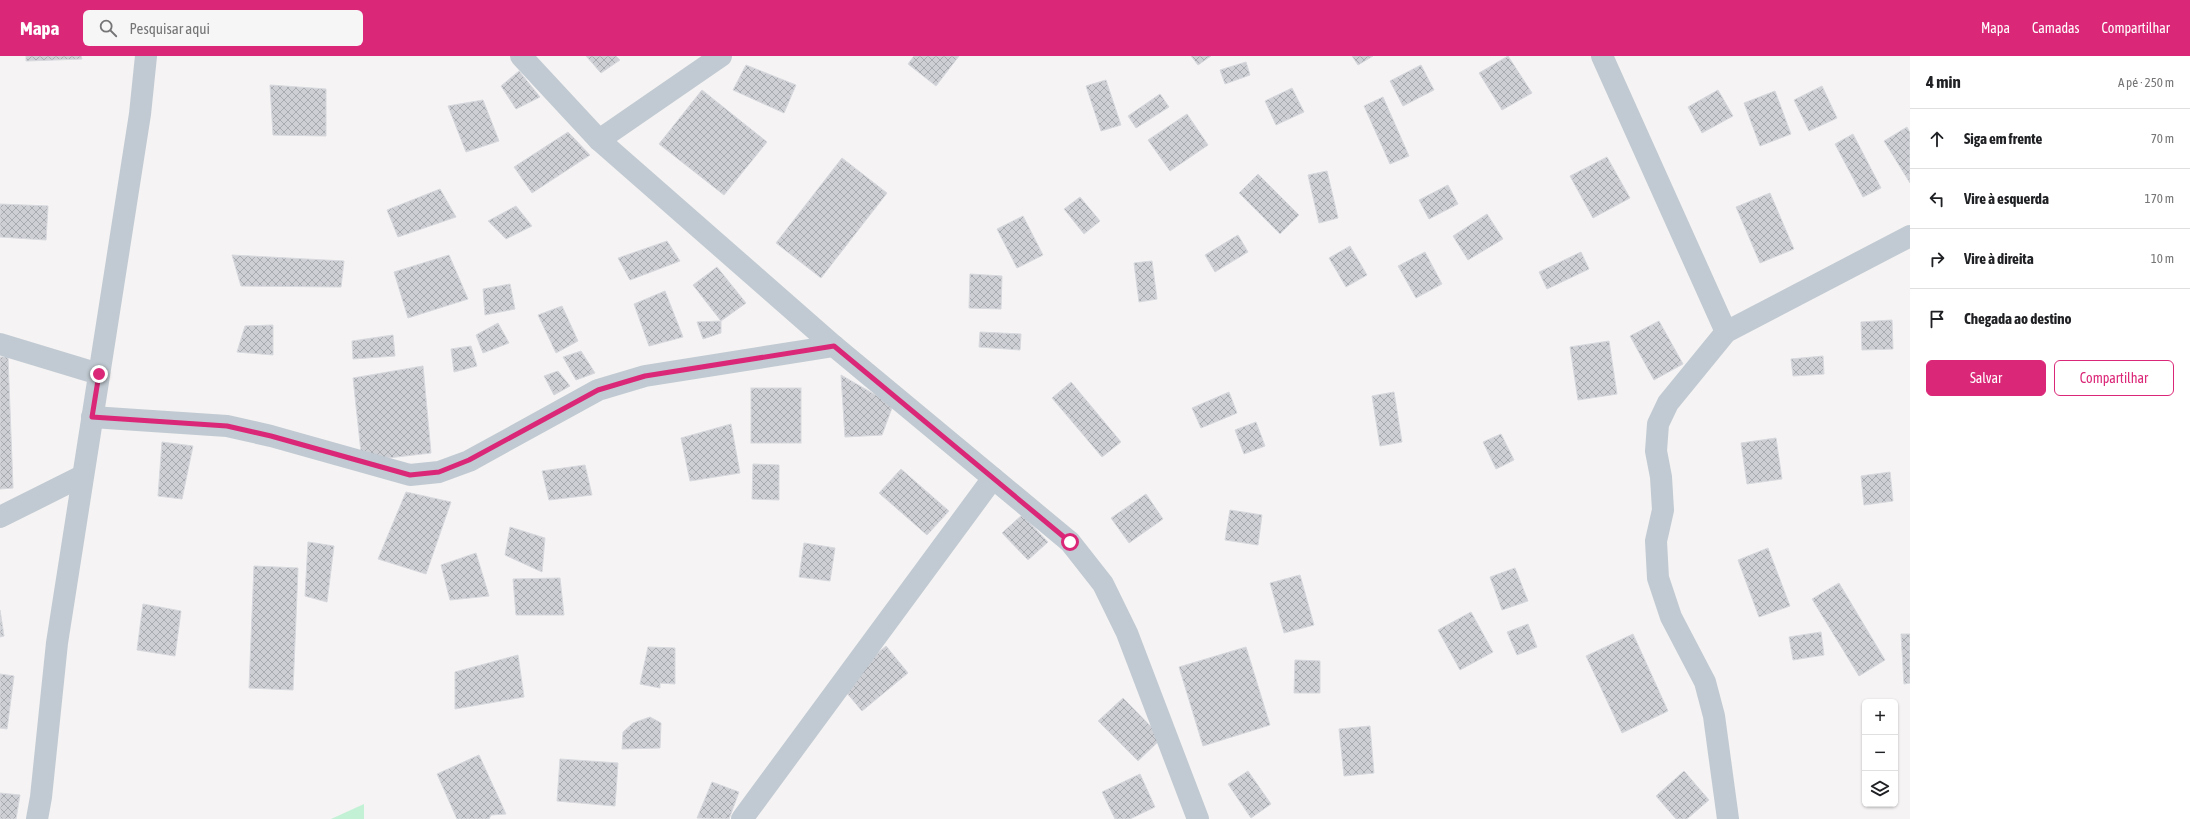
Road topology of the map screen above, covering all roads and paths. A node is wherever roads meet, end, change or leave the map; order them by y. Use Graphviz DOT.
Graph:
graph roads {
  1 [pos="146,56"];
  2 [pos="521,56"];
  3 [pos="721,56"];
  4 [pos="1602,56"];
  5 [pos="599,140"];
  6 [pos="1910,236"];
  7 [pos="1726,332"];
  8 [pos="0,344"];
  9 [pos="834,346"];
  10 [pos="99,374"];
  11 [pos="92,417"];
  12 [pos="82,476"];
  13 [pos="993,478"];
  14 [pos="0,517"];
  15 [pos="41,797"];
  16 [pos="37,819"];
  17 [pos="53,819"];
  18 [pos="742,819"];
  19 [pos="1198,819"];
  20 [pos="1728,819"];
  1 -- 10 [label="street"];
  2 -- 5 [label="street"];
  3 -- 5 [label="street"];
  4 -- 7 [label="street"];
  5 -- 9 [label="street"];
  6 -- 7 [label="street"];
  7 -- 20 [label="street"];
  8 -- 10 [label="street"];
  9 -- 11 [label="street"];
  9 -- 13 [label="street"];
  10 -- 11 [label="street"];
  11 -- 12 [label="street"];
  12 -- 14 [label="street"];
  12 -- 15 [label="street"];
  13 -- 18 [label="street"];
  13 -- 19 [label="street"];
  15 -- 16 [label="street"];
  15 -- 17 [label="street"];
}
